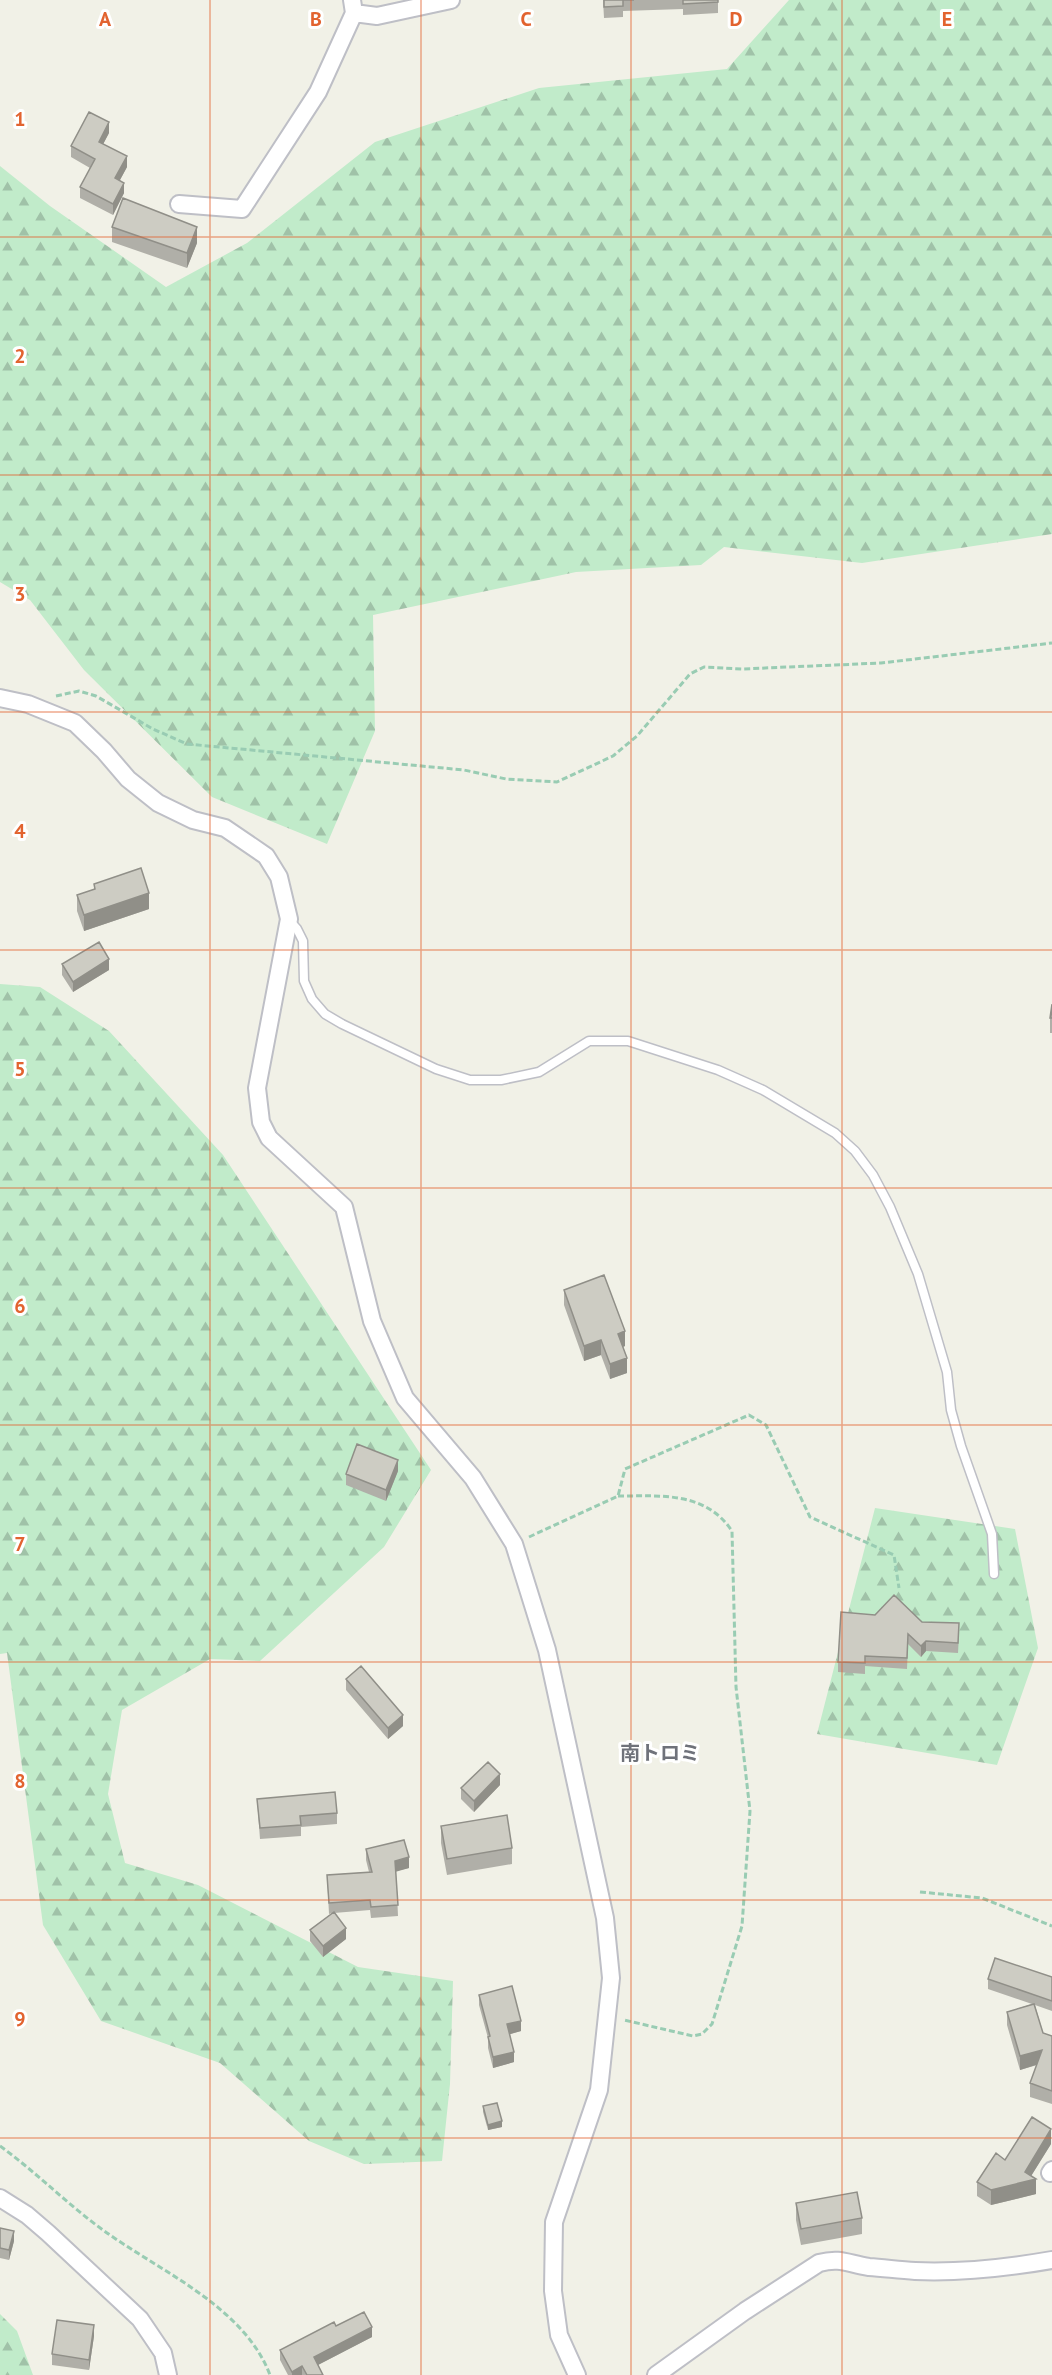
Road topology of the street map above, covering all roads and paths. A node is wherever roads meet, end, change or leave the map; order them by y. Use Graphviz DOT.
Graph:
graph roads {
  1 [pos="451,0"];
  2 [pos="353,7"];
  3 [pos="179,204"];
  4 [pos="1052,643"];
  5 [pos="0,698"];
  6 [pos="39,708"];
  7 [pos="289,919"];
  8 [pos="618,1496"];
  9 [pos="514,1545"];
  10 [pos="994,1574"];
  11 [pos="899,1588"];
  12 [pos="920,1892"];
  13 [pos="1052,1926"];
  14 [pos="607,2017"];
  15 [pos="0,2146"];
  16 [pos="0,2198"];
  17 [pos="1052,2260"];
  18 [pos="168,2375"];
  19 [pos="270,2375"];
  20 [pos="577,2375"];
  21 [pos="656,2375"];
  1 -- 2 [label="street"];
  2 -- 3 [label="street"];
  4 -- 6 [label="path"];
  5 -- 6 [label="street"];
  6 -- 7 [label="street"];
  7 -- 9 [label="street"];
  7 -- 10 [label="lane"];
  8 -- 9 [label="path"];
  8 -- 11 [label="path"];
  8 -- 14 [label="path"];
  9 -- 14 [label="street"];
  12 -- 13 [label="path"];
  14 -- 20 [label="street"];
  15 -- 19 [label="path"];
  16 -- 18 [label="street"];
  17 -- 21 [label="street"];
}
